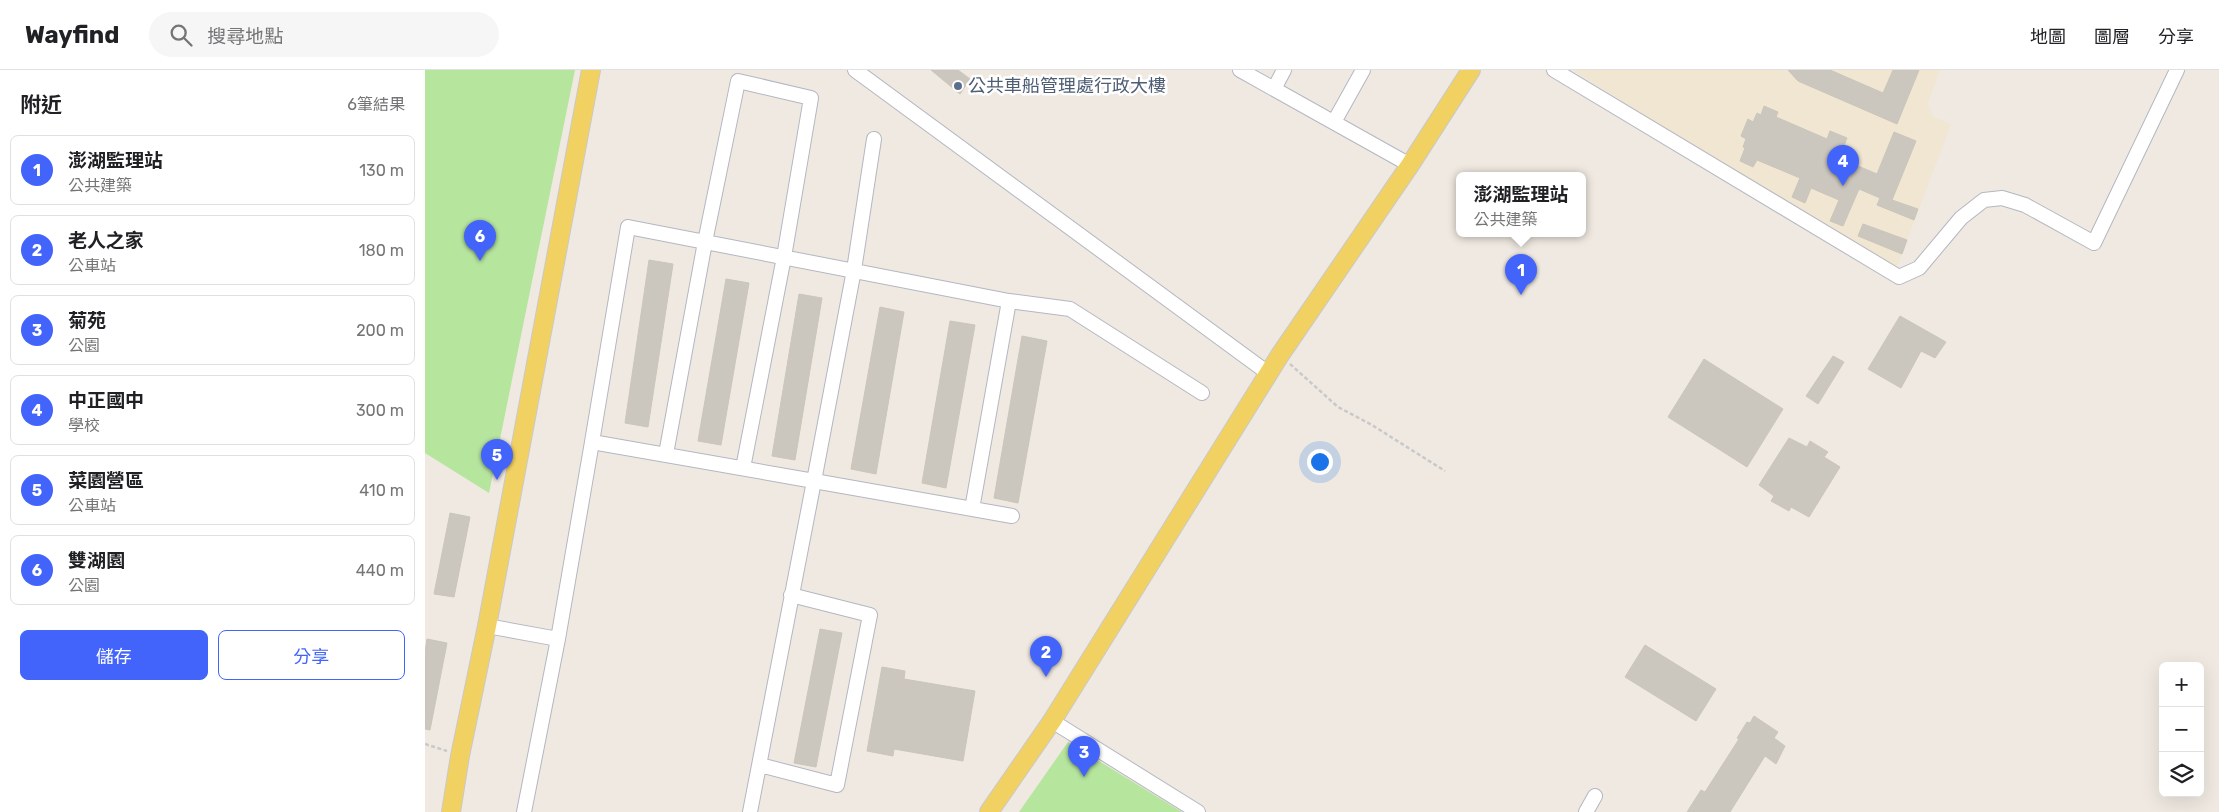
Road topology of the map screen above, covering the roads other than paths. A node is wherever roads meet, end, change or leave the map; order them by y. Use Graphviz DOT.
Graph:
graph roads {
  1 [pos="591,70"];
  2 [pos="855,70"];
  3 [pos="1240,70"];
  4 [pos="1283,70"];
  5 [pos="1363,70"];
  6 [pos="1471,70"];
  7 [pos="1554,70"];
  8 [pos="2177,70"];
  9 [pos="1274,89"];
  10 [pos="1334,122"];
  11 [pos="875,139"];
  12 [pos="1410,165"];
  13 [pos="705,242"];
  14 [pos="784,257"];
  15 [pos="854,270"];
  16 [pos="1009,301"];
  17 [pos="1268,373"];
  18 [pos="1202,393"];
  19 [pos="592,442"];
  20 [pos="666,454"];
  21 [pos="743,468"];
  22 [pos="814,481"];
  23 [pos="972,509"];
  24 [pos="1012,516"];
  25 [pos="791,595"];
  26 [pos="487,626"];
  27 [pos="558,639"];
  28 [pos="1052,721"];
  29 [pos="760,765"];
  30 [pos="1595,796"];
  31 [pos="451,812"];
  32 [pos="524,812"];
  33 [pos="750,812"];
  34 [pos="989,812"];
  35 [pos="1198,812"];
  36 [pos="1586,812"];
  1 -- 26 [label="main road"];
  2 -- 17 [label="street"];
  3 -- 9 [label="street"];
  4 -- 9 [label="street"];
  5 -- 10 [label="street"];
  6 -- 12 [label="main road"];
  7 -- 8 [label="street"];
  9 -- 10 [label="street"];
  10 -- 12 [label="street"];
  11 -- 15 [label="street"];
  12 -- 17 [label="main road"];
  13 -- 14 [label="street"];
  13 -- 14 [label="street"];
  13 -- 19 [label="street"];
  13 -- 20 [label="street"];
  14 -- 15 [label="street"];
  14 -- 21 [label="street"];
  15 -- 16 [label="street"];
  15 -- 22 [label="street"];
  16 -- 18 [label="street"];
  16 -- 23 [label="street"];
  17 -- 28 [label="main road"];
  19 -- 20 [label="street"];
  19 -- 27 [label="street"];
  20 -- 21 [label="street"];
  21 -- 22 [label="street"];
  22 -- 23 [label="street"];
  22 -- 25 [label="street"];
  23 -- 24 [label="street"];
  25 -- 29 [label="street"];
  25 -- 29 [label="street"];
  26 -- 27 [label="street"];
  26 -- 31 [label="main road"];
  27 -- 32 [label="street"];
  28 -- 34 [label="main road"];
  28 -- 35 [label="street"];
  29 -- 33 [label="street"];
  30 -- 36 [label="street"];
}
